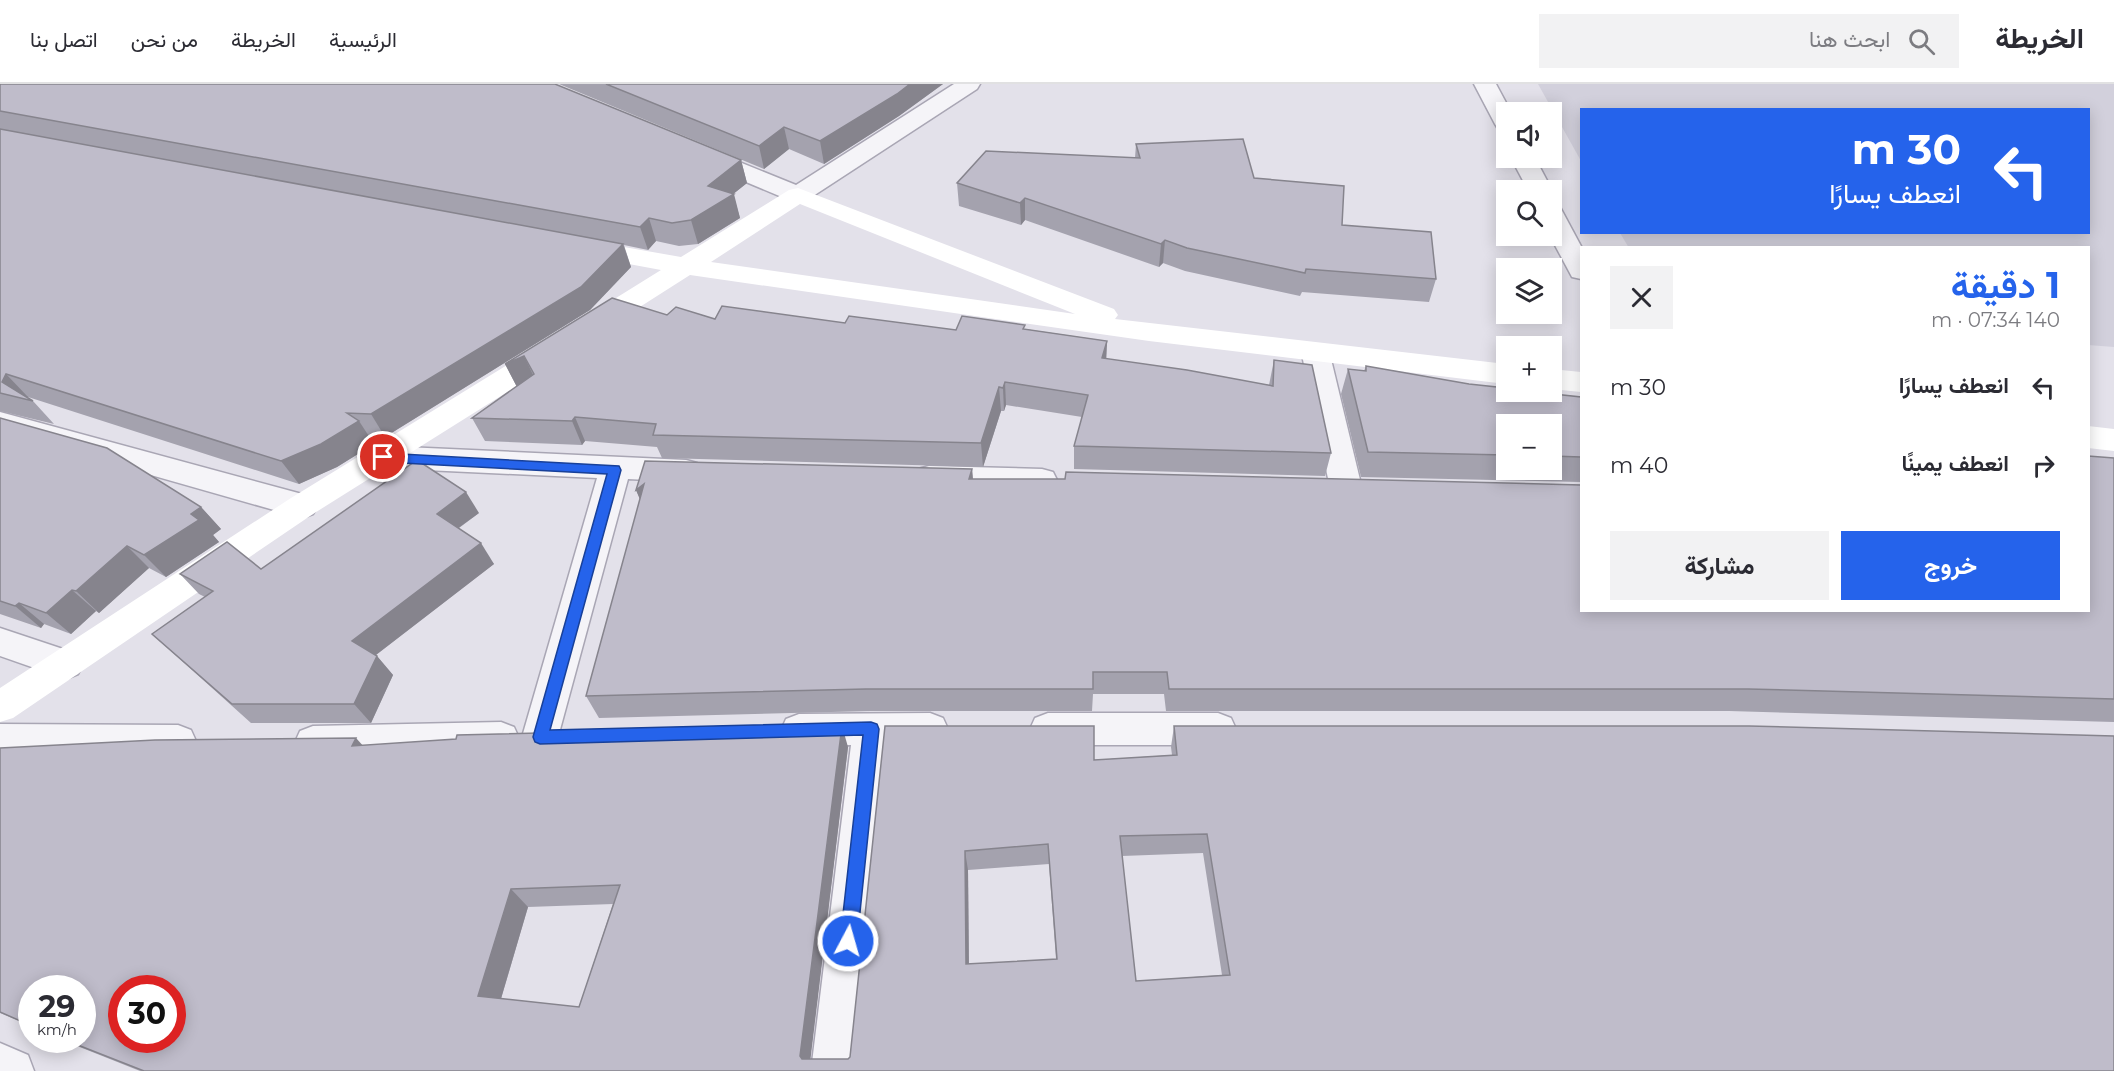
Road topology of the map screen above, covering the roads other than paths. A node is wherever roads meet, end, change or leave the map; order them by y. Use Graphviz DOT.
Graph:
graph roads {
  1 [pos="1485,84"];
  2 [pos="959,86"];
  3 [pos="1496,105"];
  4 [pos="688,149"];
  5 [pos="798,195"];
  6 [pos="1562,234"];
  7 [pos="566,245"];
  8 [pos="684,267"];
  9 [pos="1580,269"];
  10 [pos="1156,335"];
  11 [pos="1316,355"];
  12 [pos="1496,373"];
  13 [pos="1562,380"];
  14 [pos="1580,382"];
  15 [pos="0,422"];
  16 [pos="2090,437"];
  17 [pos="2114,440"];
  18 [pos="383,457"];
  19 [pos="615,470"];
  20 [pos="711,472"];
  21 [pos="903,477"];
  22 [pos="1070,481"];
  23 [pos="1346,488"];
  24 [pos="302,506"];
  25 [pos="0,642"];
  26 [pos="66,664"];
  27 [pos="0,707"];
  28 [pos="871,729"];
  29 [pos="965,729"];
  30 [pos="1012,729"];
  31 [pos="1249,729"];
  32 [pos="765,731"];
  33 [pos="576,736"];
  34 [pos="540,737"];
  35 [pos="0,740"];
  36 [pos="210,741"];
  37 [pos="280,742"];
  38 [pos="0,1065"];
  39 [pos="12,1071"];
  40 [pos="833,1071"];
  1 -- 3 [label="street"];
  2 -- 5 [label="street"];
  4 -- 5 [label="street"];
  5 -- 8 [label="street"];
  5 -- 10 [label="street"];
  6 -- 9 [label="street"];
  7 -- 8 [label="street"];
  8 -- 10 [label="street"];
  8 -- 18 [label="street"];
  10 -- 11 [label="street"];
  11 -- 12 [label="street"];
  11 -- 23 [label="street"];
  13 -- 14 [label="street"];
  15 -- 24 [label="street"];
  16 -- 17 [label="street"];
  18 -- 19 [label="street"];
  18 -- 24 [label="street"];
  19 -- 20 [label="street"];
  19 -- 34 [label="street"];
  21 -- 22 [label="street"];
  24 -- 26 [label="street"];
  25 -- 26 [label="street"];
  26 -- 27 [label="street"];
  28 -- 29 [label="street"];
  28 -- 32 [label="street"];
  28 -- 40 [label="street"];
  30 -- 31 [label="street"];
  33 -- 34 [label="street"];
  34 -- 37 [label="street"];
  35 -- 36 [label="street"];
  38 -- 39 [label="street"];
}
